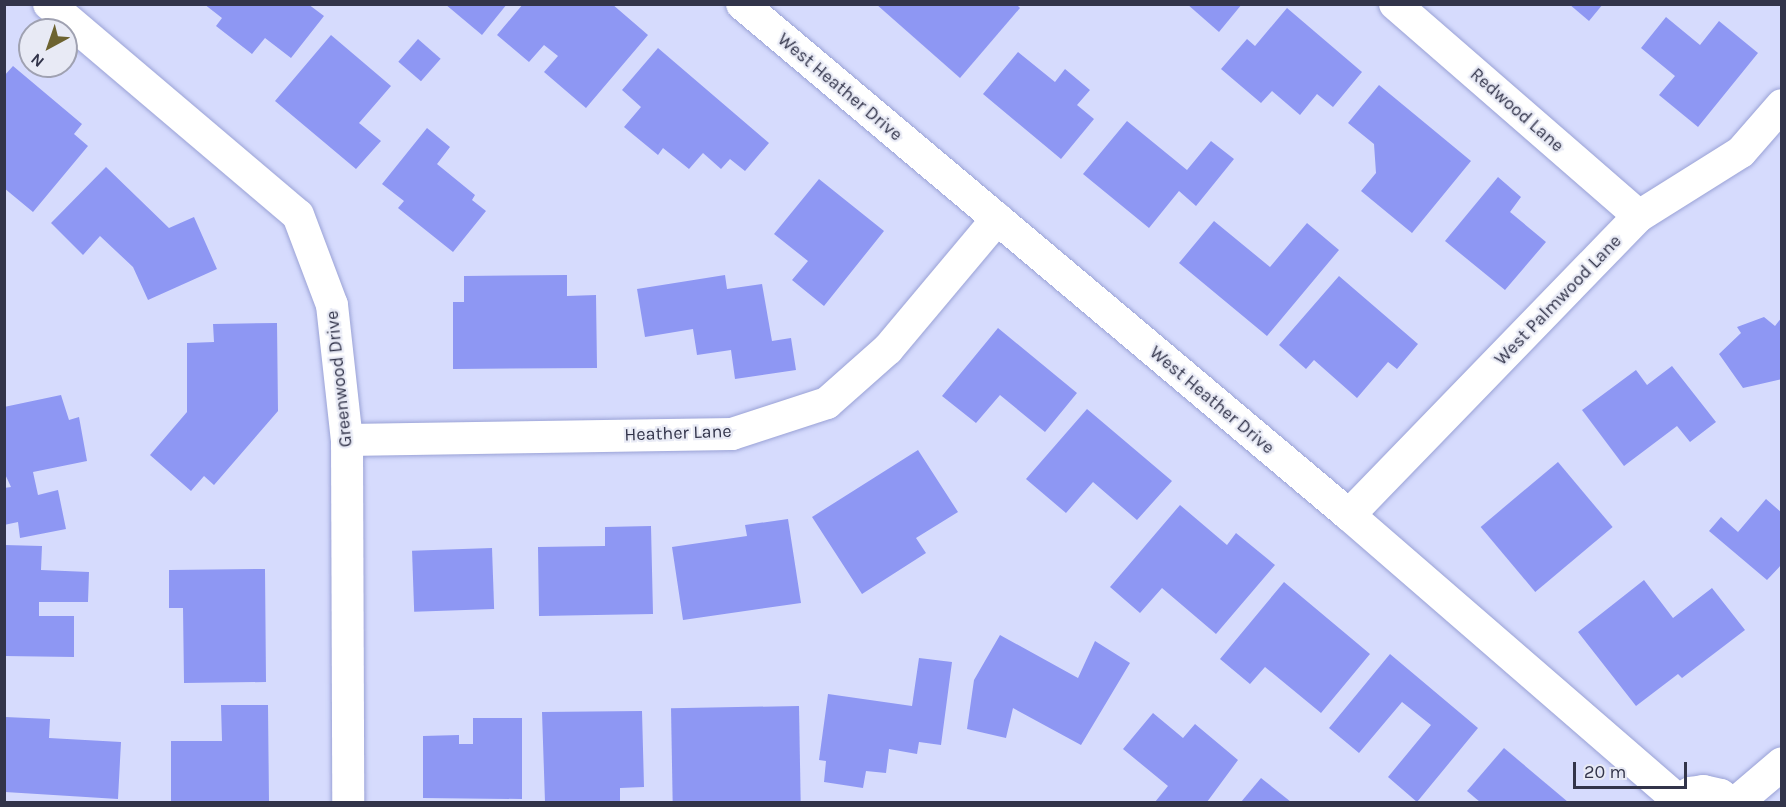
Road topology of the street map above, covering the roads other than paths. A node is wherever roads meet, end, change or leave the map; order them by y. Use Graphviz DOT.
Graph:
graph roads {
  1 [pos="49,4"];
  2 [pos="742,4"];
  3 [pos="1395,4"];
  4 [pos="1782,105"];
  5 [pos="1639,216"];
  6 [pos="997,219"];
  7 [pos="346,440"];
  8 [pos="1349,515"];
  9 [pos="1782,763"];
  10 [pos="1677,801"];
  11 [pos="348,802"];
  12 [pos="1729,802"];
  13 [pos="1736,802"];
  1 -- 7 [label="street, Greenwood Drive"];
  2 -- 6 [label="street, West Heather Drive"];
  3 -- 5 [label="street, Redwood Lane"];
  4 -- 5 [label="street, West Palmwood Lane"];
  5 -- 8 [label="street, West Palmwood Lane"];
  6 -- 7 [label="street, Heather Lane"];
  6 -- 8 [label="street, West Heather Drive"];
  7 -- 11 [label="street, Greenwood Drive"];
  8 -- 10 [label="street, West Heather Drive"];
  9 -- 13 [label="street"];
  10 -- 12 [label="street"];
}
